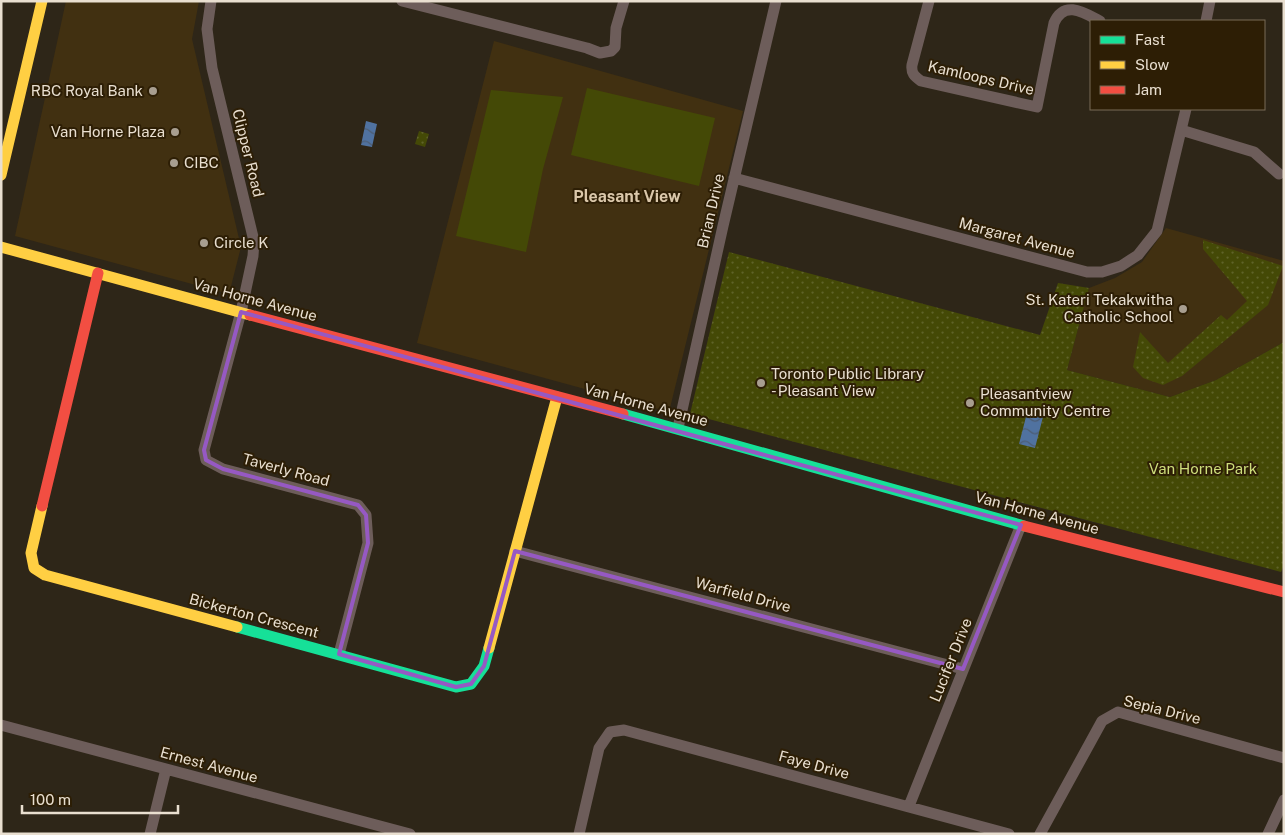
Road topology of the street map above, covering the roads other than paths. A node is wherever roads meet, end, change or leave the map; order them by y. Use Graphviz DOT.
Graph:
graph roads {
  1 [pos="42,1"];
  2 [pos="211,1"];
  3 [pos="402,1"];
  4 [pos="624,1"];
  5 [pos="776,1"];
  6 [pos="929,1"];
  7 [pos="1210,1"];
  8 [pos="1098,20"];
  9 [pos="1206,20"];
  10 [pos="1186,110"];
  11 [pos="1181,130"];
  12 [pos="1279,174"];
  13 [pos="1,175"];
  14 [pos="734,178"];
  15 [pos="1,247"];
  16 [pos="98,273"];
  17 [pos="241,312"];
  18 [pos="557,397"];
  19 [pos="678,428"];
  20 [pos="1021,525"];
  21 [pos="515,551"];
  22 [pos="1284,592"];
  23 [pos="339,654"];
  24 [pos="963,669"];
  25 [pos="1,725"];
  26 [pos="1284,758"];
  27 [pos="166,769"];
  28 [pos="1284,800"];
  29 [pos="909,806"];
  30 [pos="150,834"];
  31 [pos="410,834"];
  32 [pos="579,834"];
  33 [pos="1009,834"];
  34 [pos="1040,834"];
  35 [pos="1268,834"];
  1 -- 13 [label="street"];
  2 -- 17 [label="street, Clipper Road"];
  3 -- 4 [label="street"];
  5 -- 14 [label="street, Brian Drive"];
  6 -- 8 [label="street, Kamloops Drive"];
  7 -- 9 [label="street"];
  10 -- 11 [label="street, Margaret Avenue"];
  11 -- 12 [label="street"];
  11 -- 14 [label="street, Margaret Avenue"];
  14 -- 19 [label="street, Brian Drive"];
  15 -- 16 [label="street, Van Horne Avenue"];
  16 -- 17 [label="street, Van Horne Avenue"];
  16 -- 23 [label="street, Bickerton Crescent"];
  17 -- 18 [label="street, Van Horne Avenue"];
  17 -- 23 [label="street, Taverly Road"];
  18 -- 19 [label="street, Van Horne Avenue"];
  18 -- 21 [label="street, Bickerton Crescent"];
  19 -- 20 [label="street, Van Horne Avenue"];
  20 -- 22 [label="street, Van Horne Avenue"];
  20 -- 24 [label="street, Lucifer Drive"];
  21 -- 23 [label="street, Bickerton Crescent"];
  21 -- 24 [label="street, Warfield Drive"];
  24 -- 29 [label="street, Lucifer Drive"];
  25 -- 27 [label="street, Ernest Avenue"];
  26 -- 34 [label="street, Sepia Drive"];
  27 -- 30 [label="street"];
  27 -- 31 [label="street, Ernest Avenue"];
  28 -- 35 [label="street"];
  29 -- 32 [label="street, Faye Drive"];
  29 -- 33 [label="street, Faye Drive"];
}
